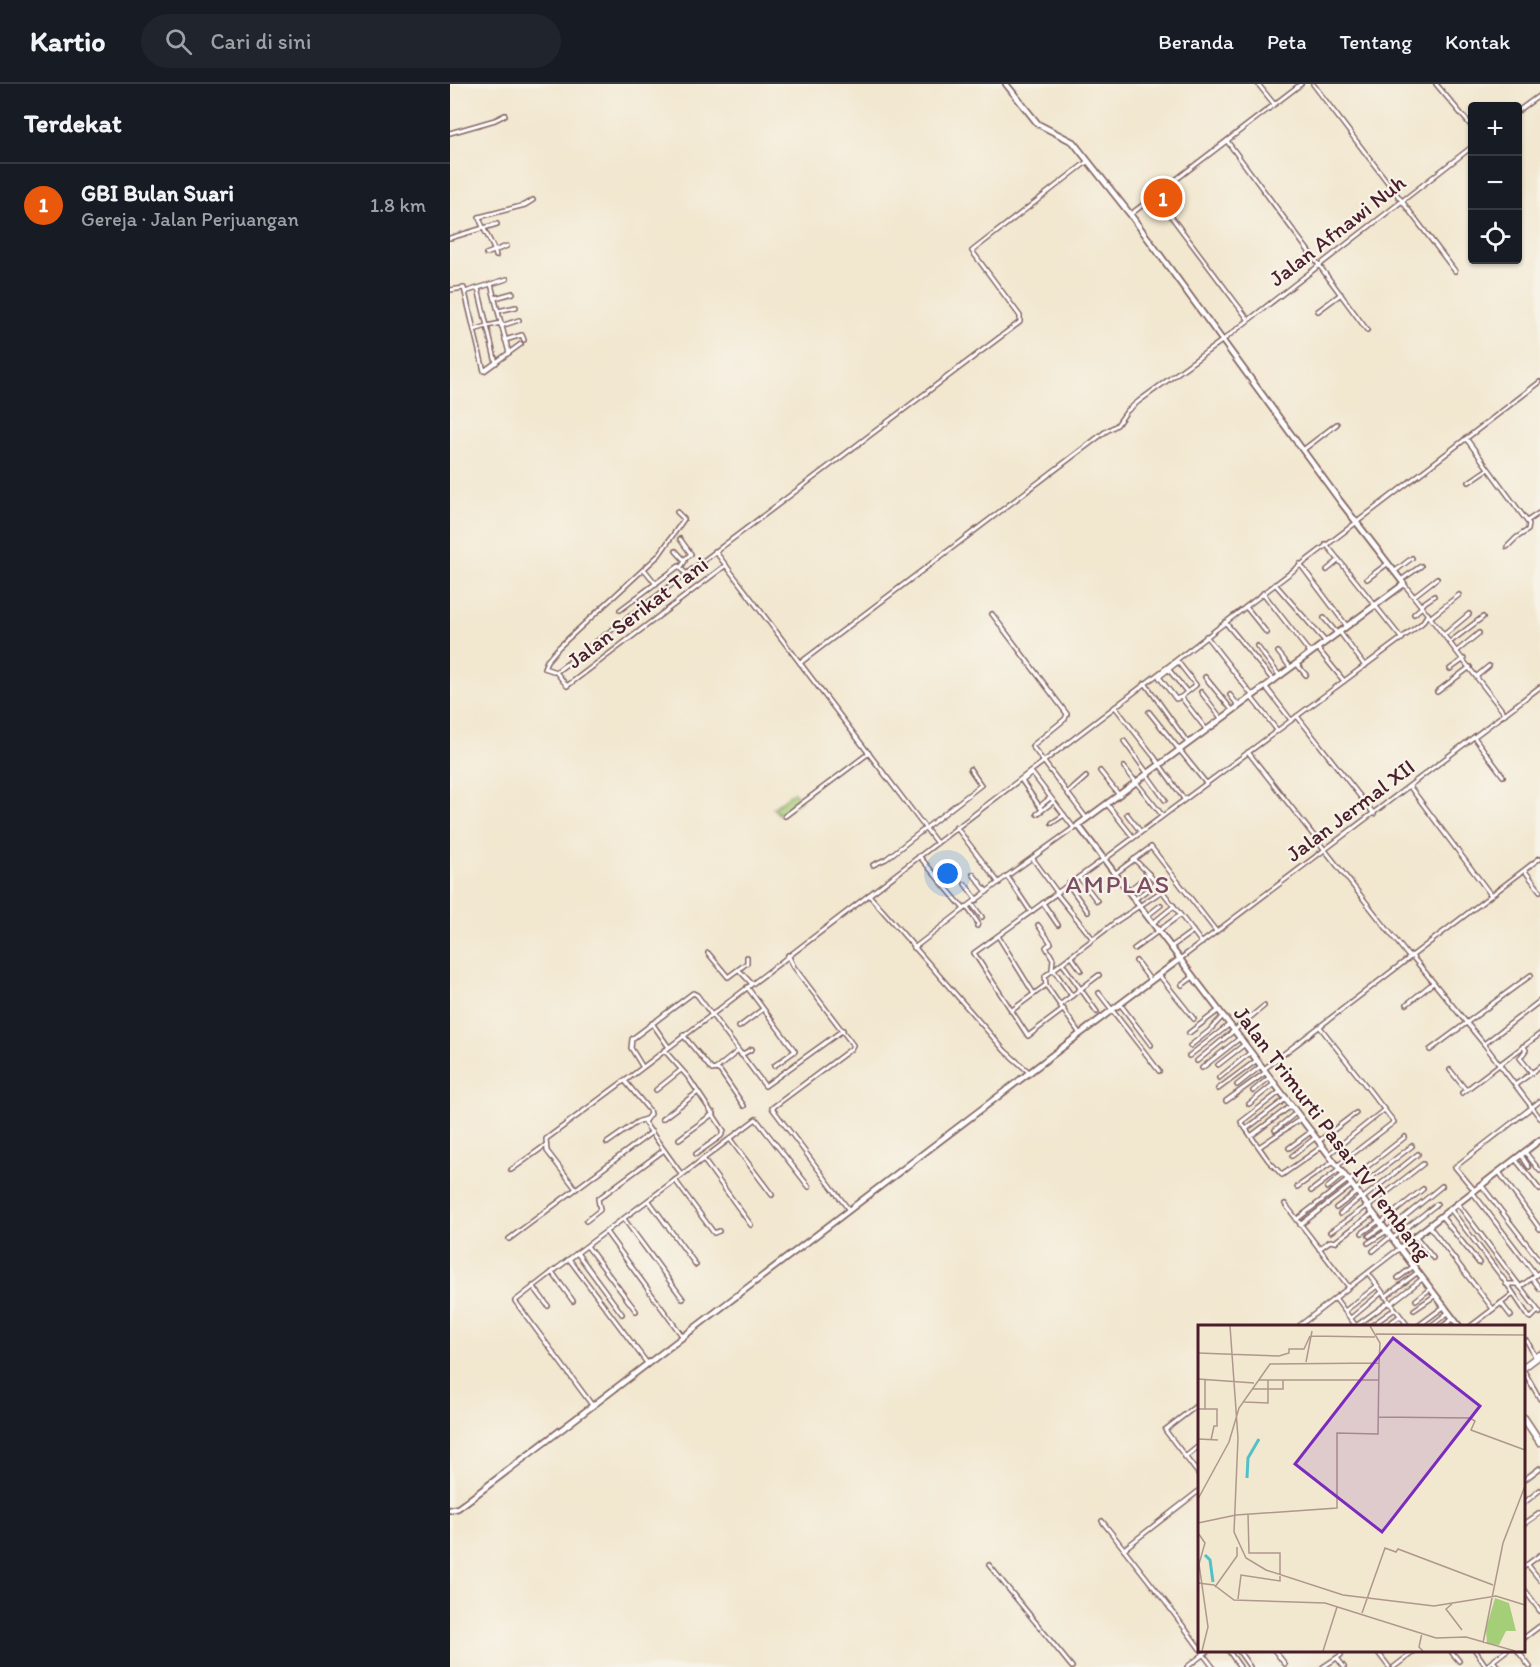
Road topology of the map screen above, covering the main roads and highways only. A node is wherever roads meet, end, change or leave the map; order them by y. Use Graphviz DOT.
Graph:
graph roads {
  1 [pos="1538,1357"];
  2 [pos="1525,1368"];
  3 [pos="1525,1420"];
  4 [pos="1540,1442"];
  1 -- 2 [label="main road"];
  3 -- 4 [label="main road"];
}
